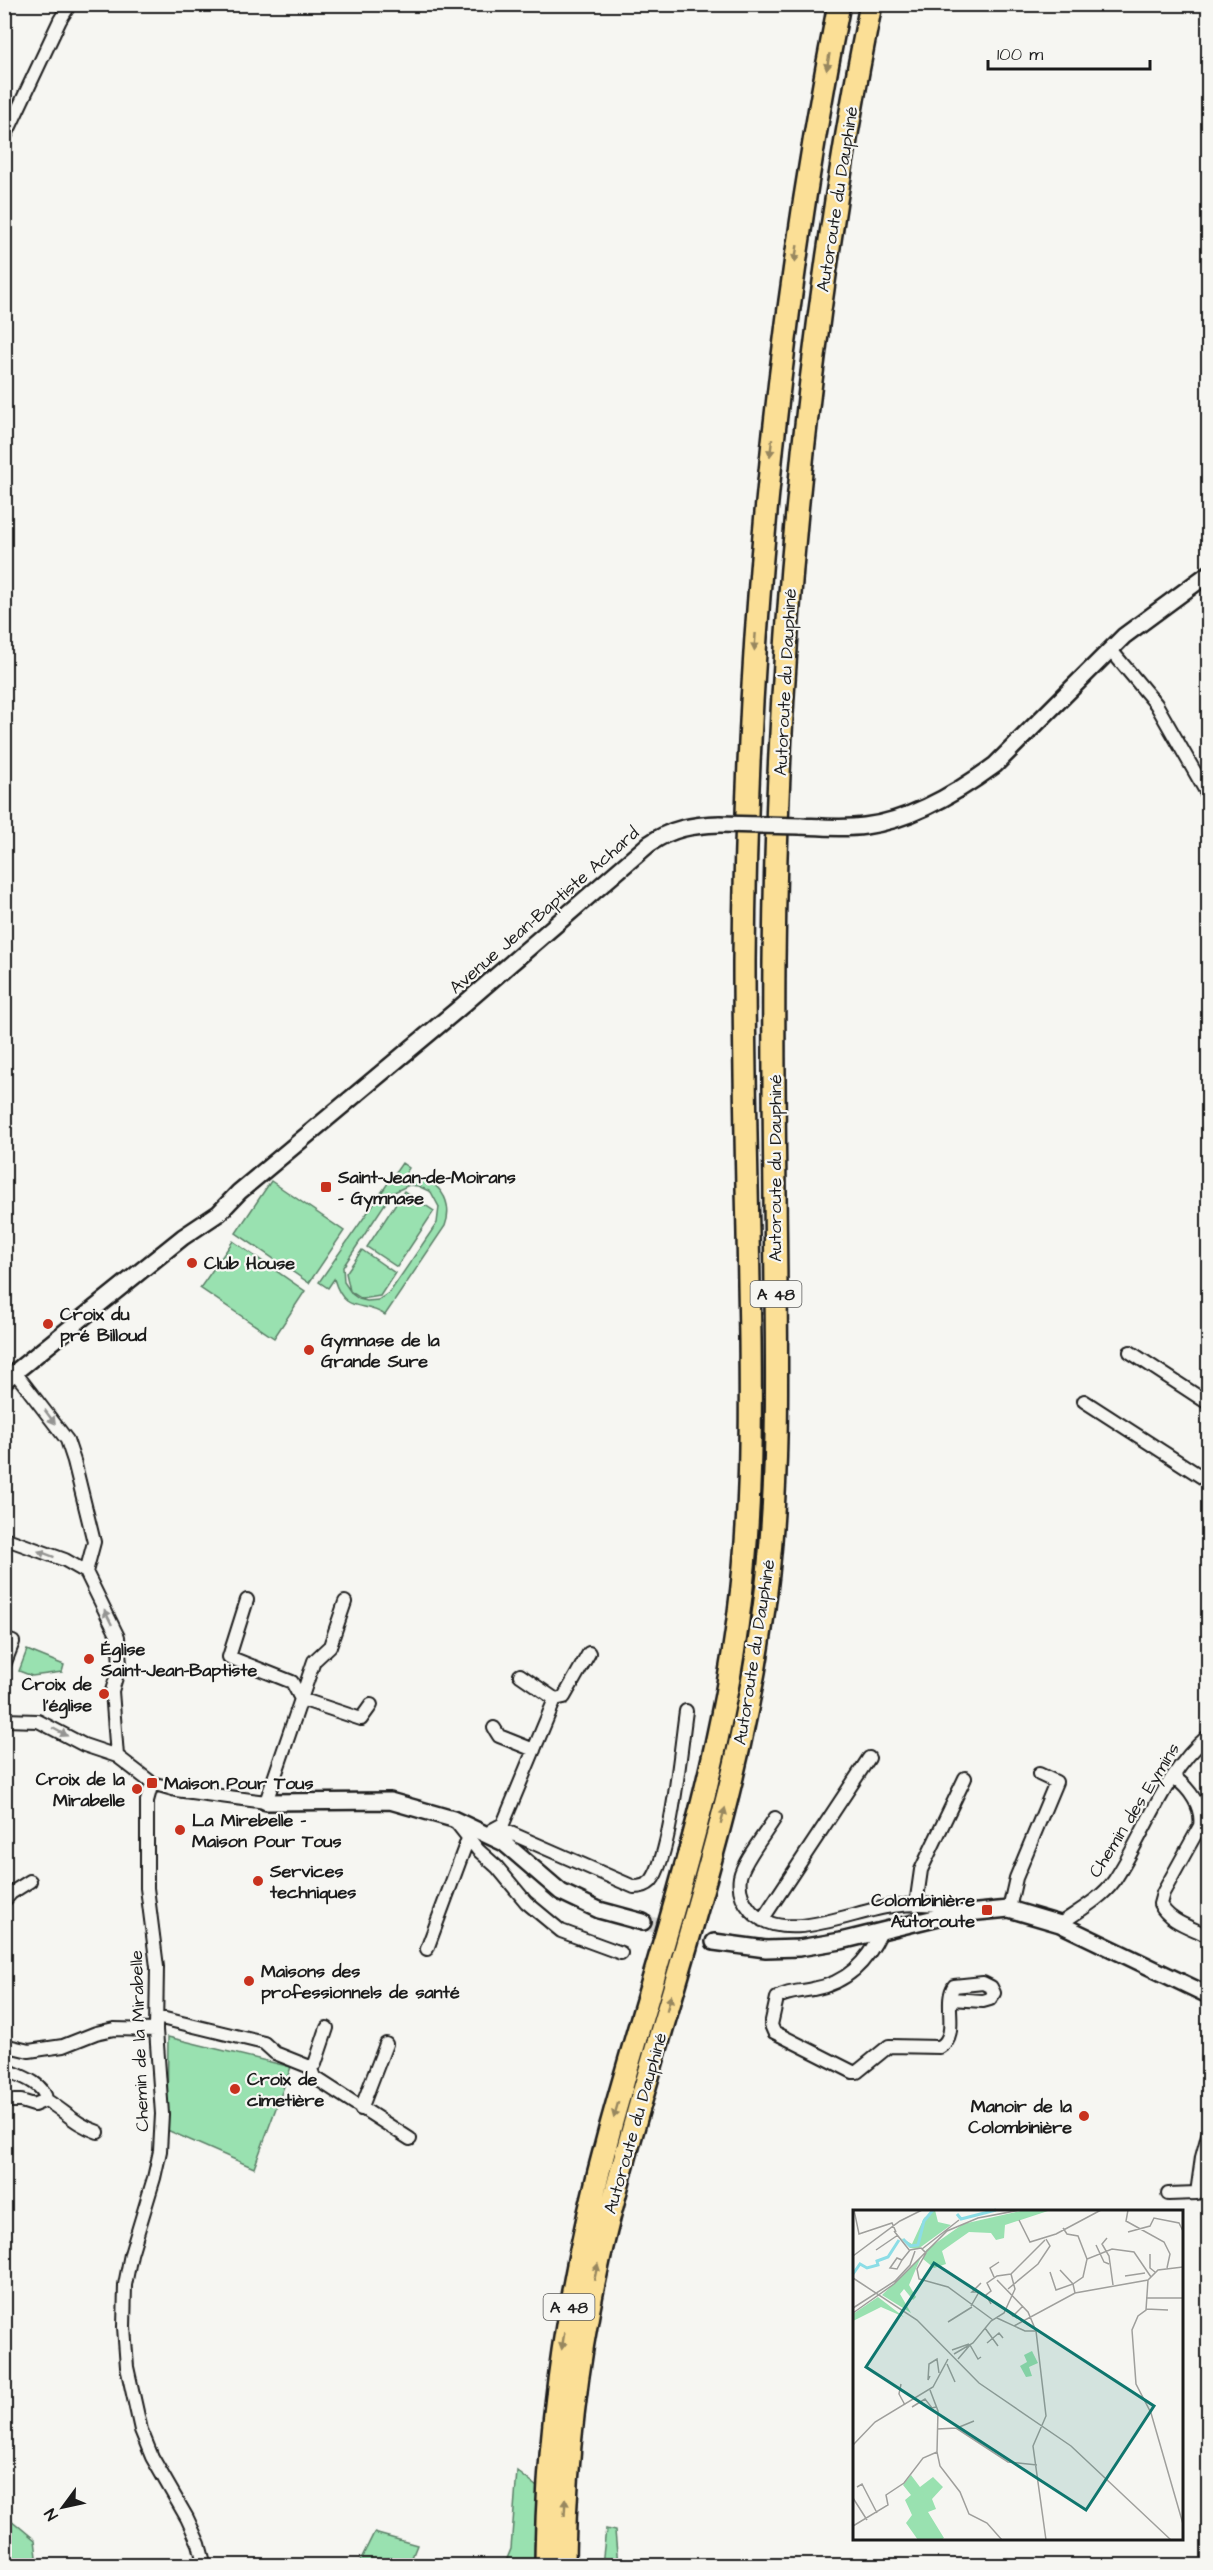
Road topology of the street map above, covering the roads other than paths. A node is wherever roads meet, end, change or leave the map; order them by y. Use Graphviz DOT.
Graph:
graph roads {
  1 [pos="70,4"];
  2 [pos="839,4"];
  3 [pos="871,4"];
  4 [pos="4,139"];
  5 [pos="1209,574"];
  6 [pos="1110,649"];
  7 [pos="1209,795"];
  8 [pos="1130,1352"];
  9 [pos="9,1376"];
  10 [pos="1084,1401"];
  11 [pos="1209,1402"];
  12 [pos="1209,1481"];
  13 [pos="4,1539"];
  14 [pos="86,1572"];
  15 [pos="247,1600"];
  16 [pos="345,1602"];
  17 [pos="4,1640"];
  18 [pos="589,1653"];
  19 [pos="4,1665"];
  20 [pos="520,1676"];
  21 [pos="301,1699"];
  22 [pos="555,1699"];
  23 [pos="370,1705"];
  24 [pos="686,1711"];
  25 [pos="4,1720"];
  26 [pos="494,1728"];
  27 [pos="1209,1736"];
  28 [pos="534,1750"];
  29 [pos="117,1756"];
  30 [pos="869,1758"];
  31 [pos="1039,1774"];
  32 [pos="1174,1777"];
  33 [pos="965,1778"];
  34 [pos="152,1783"];
  35 [pos="266,1802"];
  36 [pos="775,1818"];
  37 [pos="453,1819"];
  38 [pos="485,1833"];
  39 [pos="469,1836"];
  40 [pos="30,1881"];
  41 [pos="4,1901"];
  42 [pos="916,1905"];
  43 [pos="1009,1909"];
  44 [pos="947,1914"];
  45 [pos="762,1920"];
  46 [pos="643,1922"];
  47 [pos="1060,1924"];
  48 [pos="881,1932"];
  49 [pos="1209,1936"];
  50 [pos="714,1942"];
  51 [pos="427,1949"];
  52 [pos="621,1953"];
  53 [pos="1209,1995"];
  54 [pos="951,1999"];
  55 [pos="157,2017"];
  56 [pos="327,2028"];
  57 [pos="156,2030"];
  58 [pos="386,2044"];
  59 [pos="4,2045"];
  60 [pos="310,2067"];
  61 [pos="4,2069"];
  62 [pos="46,2100"];
  63 [pos="4,2101"];
  64 [pos="361,2109"];
  65 [pos="98,2132"];
  66 [pos="1209,2135"];
  67 [pos="410,2139"];
  68 [pos="1205,2157"];
  69 [pos="1168,2194"];
  70 [pos="205,2565"];
  71 [pos="546,2565"];
  72 [pos="564,2565"];
  1 -- 4 [label="street"];
  2 -- 71 [label="highway, Autoroute du Dauphiné / A 48, one-way"];
  72 -- 3 [label="highway, Autoroute du Dauphiné / A 48, one-way"];
  5 -- 6 [label="street, Avenue Jean-Baptiste Achard"];
  6 -- 7 [label="street"];
  6 -- 9 [label="street, Avenue Jean-Baptiste Achard, bridge"];
  8 -- 11 [label="street"];
  9 -- 14 [label="street, one-way"];
  10 -- 12 [label="street"];
  14 -- 13 [label="street, one-way"];
  29 -- 14 [label="street, one-way"];
  15 -- 21 [label="street"];
  16 -- 21 [label="street"];
  17 -- 19 [label="street"];
  18 -- 22 [label="street"];
  20 -- 22 [label="street"];
  21 -- 23 [label="street"];
  21 -- 35 [label="street"];
  22 -- 28 [label="street"];
  24 -- 38 [label="street"];
  25 -- 29 [label="street, one-way"];
  26 -- 28 [label="street"];
  27 -- 32 [label="street, Chemin des Eymins"];
  28 -- 38 [label="street"];
  29 -- 34 [label="street"];
  30 -- 45 [label="street"];
  31 -- 43 [label="street"];
  32 -- 47 [label="street, Chemin des Eymins"];
  32 -- 49 [label="street"];
  33 -- 42 [label="street"];
  34 -- 35 [label="street"];
  34 -- 55 [label="street, Chemin de la Mirabelle"];
  35 -- 37 [label="street"];
  36 -- 45 [label="street"];
  37 -- 38 [label="street"];
  37 -- 39 [label="street"];
  38 -- 46 [label="street"];
  39 -- 51 [label="street"];
  39 -- 52 [label="street"];
  40 -- 41 [label="street"];
  42 -- 44 [label="street"];
  42 -- 45 [label="street"];
  43 -- 44 [label="street"];
  43 -- 47 [label="street"];
  44 -- 48 [label="street"];
  47 -- 53 [label="street"];
  48 -- 50 [label="street"];
  48 -- 54 [label="street"];
  55 -- 57 [label="street, Chemin de la Mirabelle"];
  55 -- 60 [label="street"];
  56 -- 60 [label="street"];
  57 -- 59 [label="street"];
  57 -- 70 [label="street, Chemin de la Mirabelle"];
  58 -- 64 [label="street"];
  60 -- 64 [label="street"];
  61 -- 62 [label="street"];
  62 -- 63 [label="street"];
  62 -- 65 [label="street"];
  64 -- 67 [label="street"];
  66 -- 68 [label="street"];
  68 -- 69 [label="street"];
}
